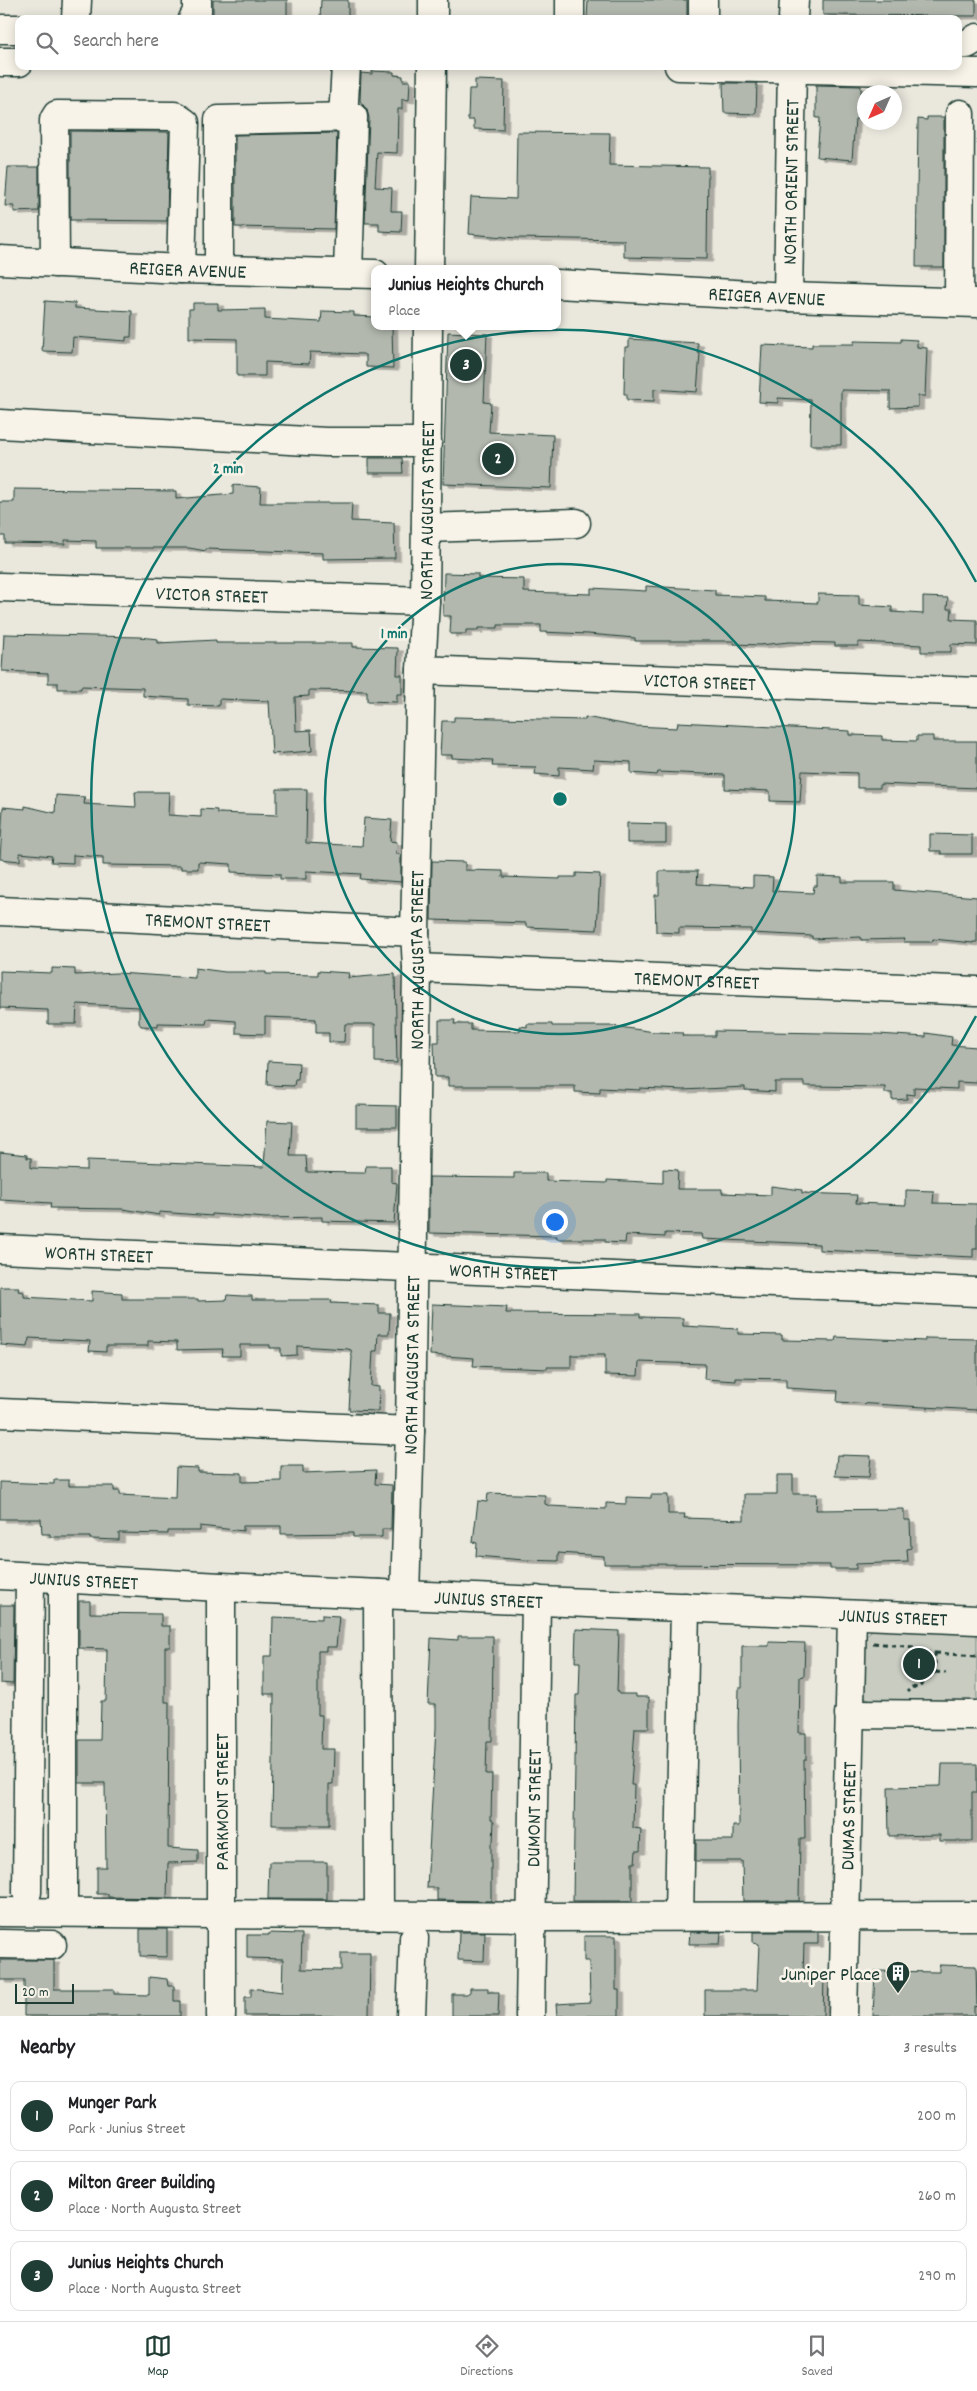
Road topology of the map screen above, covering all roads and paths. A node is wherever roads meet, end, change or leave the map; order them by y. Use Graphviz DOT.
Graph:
graph roads {
  1 [pos="77,0"];
  2 [pos="196,0"];
  3 [pos="433,0"];
  4 [pos="570,0"];
  5 [pos="703,0"];
  6 [pos="794,0"];
  7 [pos="76,15"];
  8 [pos="195,15"];
  9 [pos="433,15"];
  10 [pos="570,15"];
  11 [pos="703,15"];
  12 [pos="793,15"];
  13 [pos="0,29"];
  14 [pos="15,29"];
  15 [pos="977,38"];
  16 [pos="962,44"];
  17 [pos="0,62"];
  18 [pos="15,62"];
  19 [pos="346,70"];
  20 [pos="432,70"];
  21 [pos="792,70"];
  22 [pos="884,70"];
  23 [pos="977,73"];
  24 [pos="960,114"];
  25 [pos="343,118"];
  26 [pos="0,260"];
  27 [pos="55,263"];
  28 [pos="429,265"];
  29 [pos="181,269"];
  30 [pos="219,270"];
  31 [pos="348,272"];
  32 [pos="371,274"];
  33 [pos="561,284"];
  34 [pos="788,296"];
  35 [pos="968,303"];
  36 [pos="428,330"];
  37 [pos="0,424"];
  38 [pos="427,442"];
  39 [pos="576,523"];
  40 [pos="426,528"];
  41 [pos="0,587"];
  42 [pos="425,601"];
  43 [pos="422,670"];
  44 [pos="977,692"];
  45 [pos="0,911"];
  46 [pos="415,932"];
  47 [pos="417,968"];
  48 [pos="977,991"];
  49 [pos="0,1249"];
  50 [pos="412,1268"];
  51 [pos="977,1292"];
  52 [pos="0,1413"];
  53 [pos="410,1431"];
  54 [pos="0,1575"];
  55 [pos="30,1577"];
  56 [pos="63,1578"];
  57 [pos="221,1587"];
  58 [pos="378,1594"];
  59 [pos="405,1595"];
  60 [pos="536,1600"];
  61 [pos="685,1607"];
  62 [pos="852,1615"];
  63 [pos="977,1620"];
  64 [pos="872,1643"];
  65 [pos="935,1653"];
  66 [pos="977,1656"];
  67 [pos="934,1672"];
  68 [pos="946,1673"];
  69 [pos="906,1694"];
  70 [pos="849,1714"];
  71 [pos="977,1715"];
  72 [pos="27,1892"];
  73 [pos="0,1912"];
  74 [pos="63,1912"];
  75 [pos="221,1914"];
  76 [pos="845,1915"];
  77 [pos="379,1916"];
  78 [pos="679,1916"];
  79 [pos="977,1916"];
  80 [pos="532,1917"];
  81 [pos="414,1938"];
  82 [pos="0,1944"];
  83 [pos="52,1945"];
  84 [pos="221,2016"];
  85 [pos="411,2016"];
  86 [pos="530,2016"];
  87 [pos="843,2016"];
  1 -- 7 [label="street"];
  2 -- 8 [label="street"];
  3 -- 9 [label="street"];
  4 -- 10 [label="street"];
  5 -- 11 [label="street"];
  6 -- 12 [label="street"];
  13 -- 14 [label="street"];
  15 -- 16 [label="street"];
  17 -- 18 [label="street"];
  19 -- 25 [label="street"];
  20 -- 28 [label="street"];
  21 -- 34 [label="street, NORTH ORIENT STREET"];
  22 -- 23 [label="street"];
  24 -- 35 [label="street"];
  25 -- 30 [label="street"];
  25 -- 31 [label="street"];
  26 -- 27 [label="street, REIGER AVENUE"];
  27 -- 29 [label="street, REIGER AVENUE"];
  27 -- 29 [label="street"];
  29 -- 30 [label="street, REIGER AVENUE"];
  30 -- 31 [label="street, REIGER AVENUE"];
  31 -- 32 [label="street, REIGER AVENUE"];
  33 -- 34 [label="street, REIGER AVENUE"];
  34 -- 35 [label="street, REIGER AVENUE"];
  36 -- 38 [label="street, NORTH AUGUSTA STREET"];
  37 -- 38 [label="street"];
  38 -- 40 [label="street, NORTH AUGUSTA STREET"];
  39 -- 40 [label="street"];
  40 -- 42 [label="street, NORTH AUGUSTA STREET"];
  41 -- 42 [label="street, VICTOR STREET"];
  42 -- 43 [label="street, NORTH AUGUSTA STREET"];
  43 -- 44 [label="street, VICTOR STREET"];
  43 -- 46 [label="street, NORTH AUGUSTA STREET"];
  45 -- 46 [label="street, TREMONT STREET"];
  46 -- 47 [label="street, NORTH AUGUSTA STREET"];
  47 -- 48 [label="street, TREMONT STREET"];
  47 -- 50 [label="street, NORTH AUGUSTA STREET"];
  49 -- 50 [label="street, WORTH STREET"];
  50 -- 51 [label="street, WORTH STREET"];
  50 -- 53 [label="street, NORTH AUGUSTA STREET"];
  52 -- 53 [label="street"];
  53 -- 59 [label="street, NORTH AUGUSTA STREET"];
  54 -- 55 [label="street, JUNIUS STREET"];
  55 -- 56 [label="street, JUNIUS STREET"];
  55 -- 72 [label="street"];
  56 -- 57 [label="street, JUNIUS STREET"];
  56 -- 74 [label="street"];
  57 -- 58 [label="street, JUNIUS STREET"];
  57 -- 75 [label="street, PARKMONT STREET"];
  58 -- 59 [label="street, JUNIUS STREET"];
  58 -- 77 [label="street"];
  59 -- 60 [label="street, JUNIUS STREET"];
  60 -- 61 [label="street, JUNIUS STREET"];
  60 -- 80 [label="street, DUMONT STREET"];
  61 -- 62 [label="street, JUNIUS STREET"];
  61 -- 78 [label="street"];
  62 -- 63 [label="street, JUNIUS STREET"];
  62 -- 70 [label="street, DUMAS STREET"];
  64 -- 65 [label="path"];
  65 -- 66 [label="path"];
  65 -- 67 [label="path"];
  67 -- 68 [label="path"];
  67 -- 69 [label="path"];
  70 -- 71 [label="street"];
  70 -- 76 [label="street, DUMAS STREET"];
  73 -- 74 [label="street"];
  74 -- 75 [label="street"];
  75 -- 77 [label="street"];
  75 -- 84 [label="street, PARKMONT STREET"];
  76 -- 78 [label="street"];
  76 -- 79 [label="street"];
  76 -- 87 [label="street, DUMAS STREET"];
  77 -- 80 [label="street"];
  78 -- 80 [label="street"];
  80 -- 86 [label="street, DUMONT STREET"];
  81 -- 85 [label="street"];
  82 -- 83 [label="street"];
}
